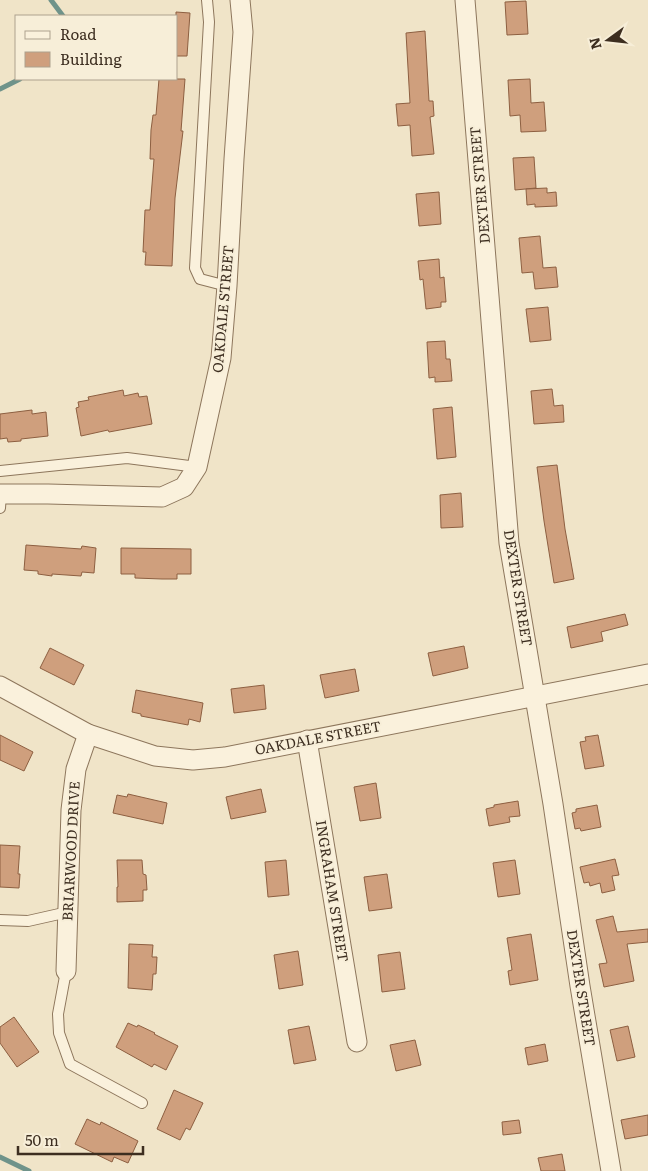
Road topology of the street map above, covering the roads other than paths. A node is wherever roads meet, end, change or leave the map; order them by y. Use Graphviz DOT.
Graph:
graph roads {
  1 [pos="207,0"];
  2 [pos="240,0"];
  3 [pos="465,0"];
  4 [pos="227,286"];
  5 [pos="197,467"];
  6 [pos="0,471"];
  7 [pos="0,499"];
  8 [pos="648,674"];
  9 [pos="0,686"];
  10 [pos="534,696"];
  11 [pos="88,734"];
  12 [pos="307,740"];
  13 [pos="68,912"];
  14 [pos="0,920"];
  15 [pos="66,971"];
  16 [pos="357,1042"];
  17 [pos="142,1103"];
  18 [pos="610,1171"];
  1 -- 4 [label="lane"];
  2 -- 4 [label="street, OAKDALE STREET"];
  3 -- 10 [label="street, DEXTER STREET"];
  4 -- 5 [label="street, OAKDALE STREET"];
  5 -- 6 [label="lane"];
  5 -- 7 [label="street, OAKDALE STREET"];
  8 -- 10 [label="street, OAKDALE STREET"];
  9 -- 11 [label="street, OAKDALE STREET"];
  10 -- 12 [label="street, OAKDALE STREET"];
  10 -- 18 [label="street, DEXTER STREET"];
  11 -- 12 [label="street, OAKDALE STREET"];
  11 -- 13 [label="street, BRIARWOOD DRIVE"];
  12 -- 16 [label="street, INGRAHAM STREET"];
  13 -- 14 [label="lane"];
  13 -- 15 [label="street, BRIARWOOD DRIVE"];
  15 -- 17 [label="lane"];
}
